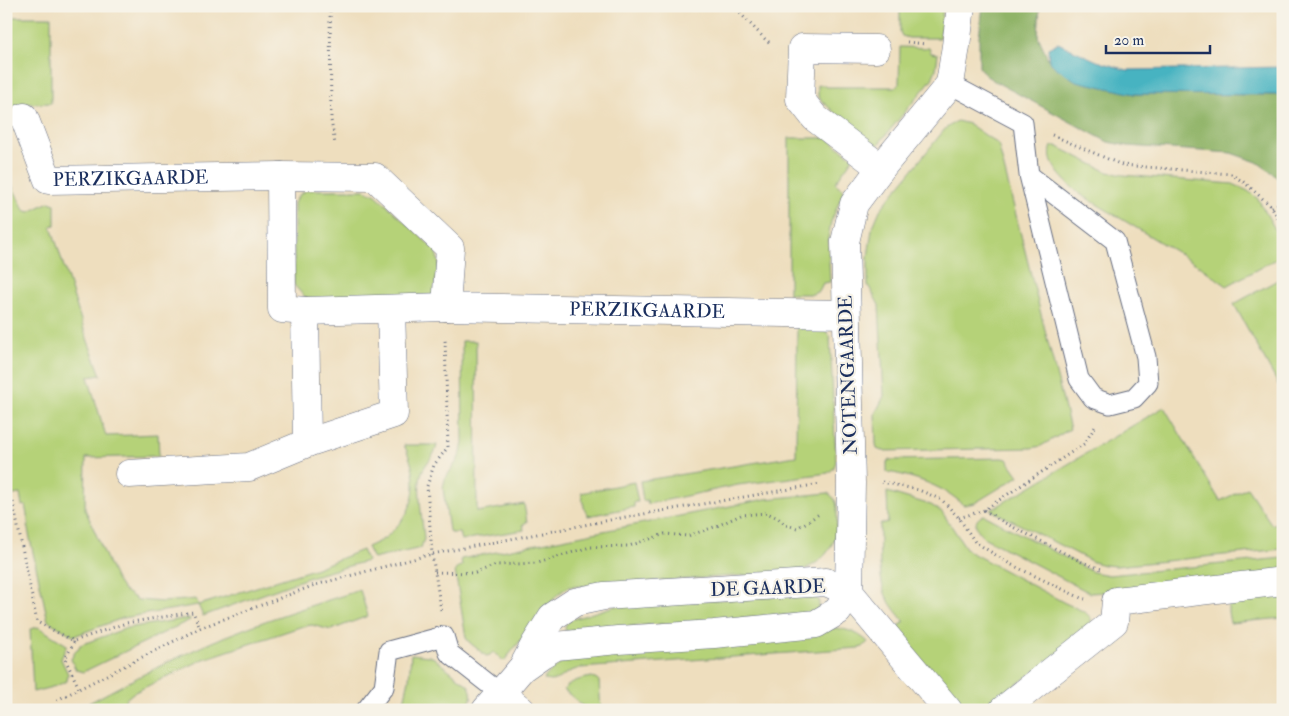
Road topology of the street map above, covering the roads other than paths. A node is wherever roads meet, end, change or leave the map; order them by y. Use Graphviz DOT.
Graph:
graph roads {
  1 [pos="961,6"];
  2 [pos="876,49"];
  3 [pos="950,84"];
  4 [pos="24,117"];
  5 [pos="881,168"];
  6 [pos="1029,175"];
  7 [pos="281,176"];
  8 [pos="446,307"];
  9 [pos="391,309"];
  10 [pos="305,311"];
  11 [pos="846,314"];
  12 [pos="306,443"];
  13 [pos="129,474"];
  14 [pos="1283,581"];
  15 [pos="849,592"];
  16 [pos="522,668"];
  17 [pos="493,701"];
  18 [pos="366,710"];
  19 [pos="521,710"];
  20 [pos="948,710"];
  21 [pos="1003,710"];
  1 -- 3 [label="street"];
  2 -- 5 [label="street"];
  3 -- 5 [label="street, NOTENGAARDE"];
  3 -- 6 [label="lane"];
  4 -- 7 [label="street, PERZIKGAARDE"];
  5 -- 11 [label="street, NOTENGAARDE"];
  6 -- 6 [label="lane"];
  7 -- 8 [label="street, PERZIKGAARDE"];
  7 -- 10 [label="street, PERZIKGAARDE"];
  8 -- 9 [label="street, PERZIKGAARDE"];
  8 -- 11 [label="street, PERZIKGAARDE"];
  9 -- 10 [label="street, PERZIKGAARDE"];
  9 -- 12 [label="street"];
  10 -- 12 [label="street"];
  11 -- 15 [label="street, NOTENGAARDE"];
  12 -- 13 [label="street"];
  14 -- 21 [label="street"];
  15 -- 16 [label="street, DE GAARDE"];
  15 -- 16 [label="street, DE GAARDE"];
  15 -- 20 [label="street"];
  16 -- 17 [label="street, DE GAARDE"];
  17 -- 18 [label="lane"];
  17 -- 19 [label="street"];
}
